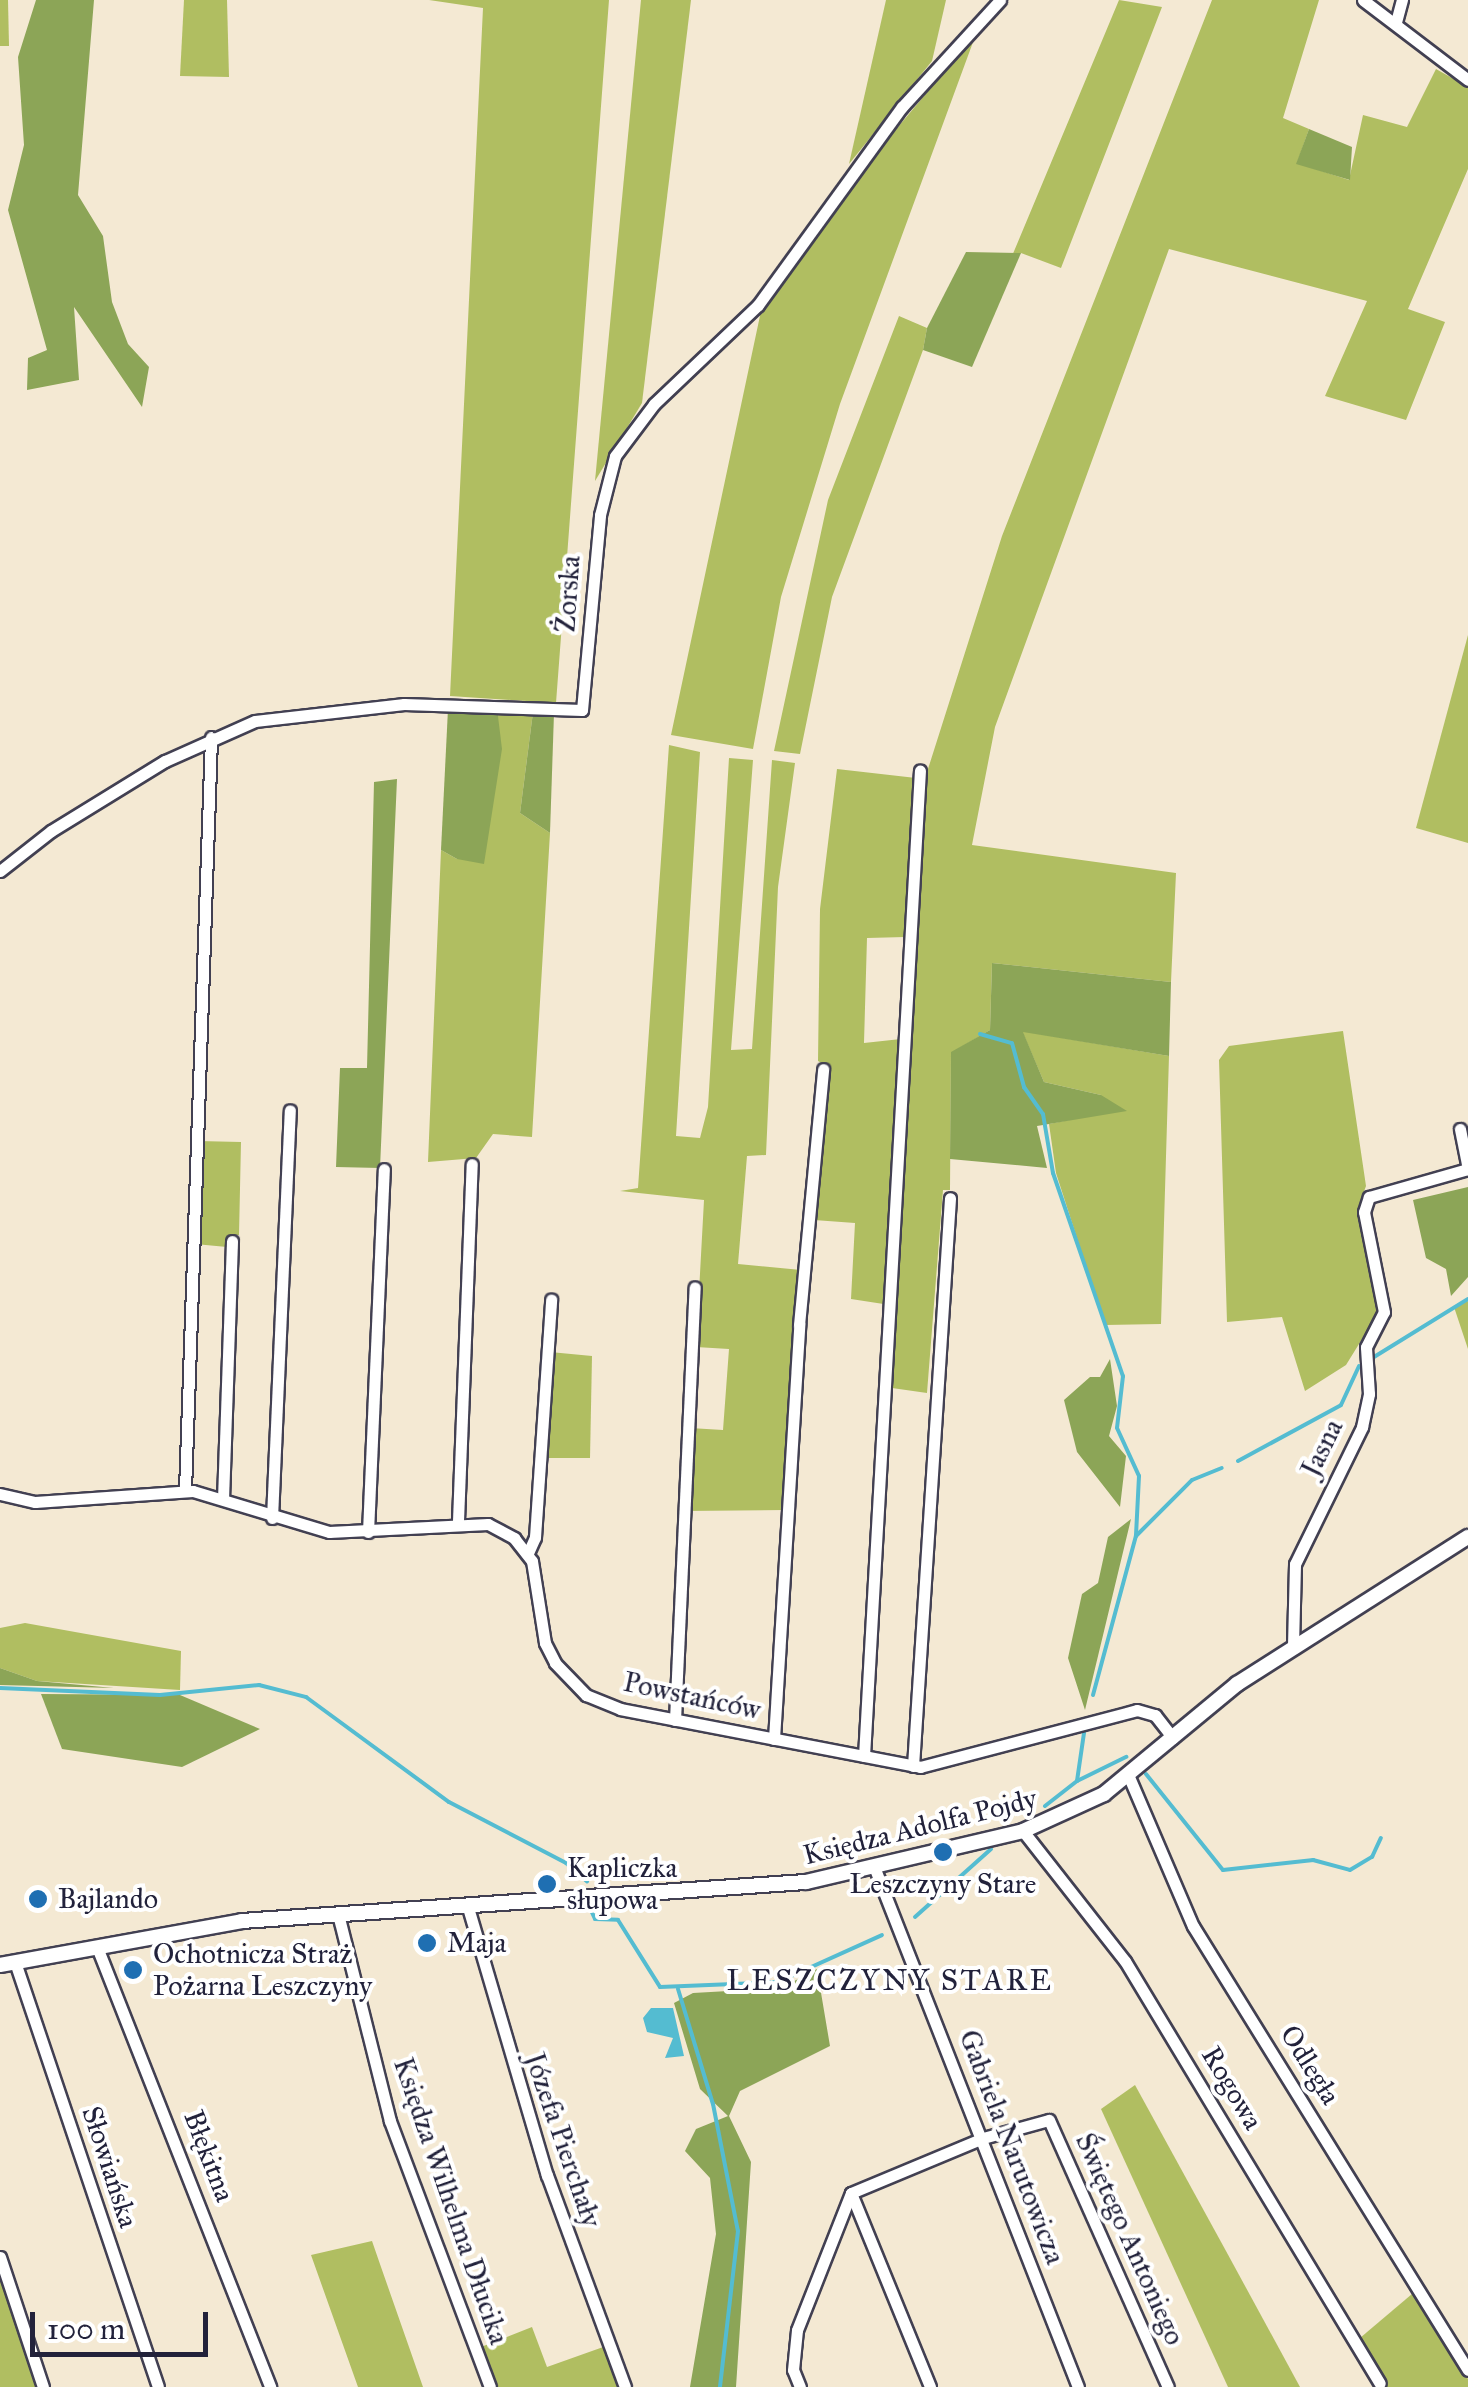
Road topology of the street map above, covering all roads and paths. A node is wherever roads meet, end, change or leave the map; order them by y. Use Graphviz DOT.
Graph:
graph roads {
  1 [pos="1000,0"];
  2 [pos="1363,0"];
  3 [pos="1402,0"];
  4 [pos="1396,22"];
  5 [pos="1468,80"];
  6 [pos="211,737"];
  7 [pos="920,772"];
  8 [pos="0,870"];
  9 [pos="823,1069"];
  10 [pos="290,1110"];
  11 [pos="1460,1129"];
  12 [pos="472,1164"];
  13 [pos="1468,1169"];
  14 [pos="384,1170"];
  15 [pos="950,1198"];
  16 [pos="232,1241"];
  17 [pos="695,1287"];
  18 [pos="551,1300"];
  19 [pos="185,1490"];
  20 [pos="0,1494"];
  21 [pos="223,1499"];
  22 [pos="272,1518"];
  23 [pos="458,1521"];
  24 [pos="368,1532"];
  25 [pos="1468,1537"];
  26 [pos="528,1553"];
  27 [pos="1293,1646"];
  28 [pos="674,1720"];
  29 [pos="1173,1738"];
  30 [pos="774,1739"];
  31 [pos="864,1756"];
  32 [pos="912,1766"];
  33 [pos="1129,1777"];
  34 [pos="1023,1831"];
  35 [pos="875,1870"];
  36 [pos="467,1904"];
  37 [pos="338,1914"];
  38 [pos="98,1946"];
  39 [pos="7,1964"];
  40 [pos="983,2138"];
  41 [pos="850,2193"];
  42 [pos="0,2257"];
  43 [pos="1468,2370"];
  44 [pos="1380,2383"];
  45 [pos="42,2387"];
  46 [pos="158,2387"];
  47 [pos="270,2387"];
  48 [pos="490,2387"];
  49 [pos="625,2387"];
  50 [pos="800,2387"];
  51 [pos="930,2387"];
  52 [pos="1078,2387"];
  53 [pos="1168,2387"];
  1 -- 6 [label="street, Żorska"];
  2 -- 4 [label="street"];
  3 -- 4 [label="street"];
  4 -- 5 [label="street"];
  6 -- 8 [label="street, Żorska"];
  6 -- 19 [label="street"];
  7 -- 31 [label="street"];
  9 -- 30 [label="street"];
  10 -- 22 [label="street"];
  11 -- 13 [label="street, Jasna"];
  12 -- 23 [label="street"];
  13 -- 27 [label="street, Jasna"];
  14 -- 24 [label="street"];
  15 -- 32 [label="street"];
  16 -- 21 [label="street"];
  17 -- 28 [label="street"];
  18 -- 26 [label="street"];
  19 -- 20 [label="street"];
  19 -- 21 [label="street"];
  21 -- 22 [label="street"];
  22 -- 24 [label="street"];
  23 -- 24 [label="street"];
  23 -- 26 [label="street"];
  25 -- 27 [label="street, Księdza Adolfa Pojdy"];
  26 -- 28 [label="street, Powstańców"];
  27 -- 29 [label="street, Księdza Adolfa Pojdy"];
  28 -- 30 [label="street, Powstańców"];
  29 -- 32 [label="street, Powstańców"];
  29 -- 33 [label="street, Księdza Adolfa Pojdy"];
  30 -- 31 [label="street, Powstańców"];
  31 -- 32 [label="street, Powstańców"];
  33 -- 34 [label="street, Księdza Adolfa Pojdy"];
  33 -- 43 [label="street, Odległa"];
  34 -- 35 [label="street, Księdza Adolfa Pojdy"];
  34 -- 44 [label="street, Rogowa"];
  35 -- 36 [label="street, Księdza Adolfa Pojdy"];
  35 -- 40 [label="street, Gabriela Narutowicza"];
  36 -- 37 [label="street, Księdza Adolfa Pojdy"];
  36 -- 49 [label="street, Józefa Pierchały"];
  37 -- 38 [label="street, Księdza Adolfa Pojdy"];
  37 -- 48 [label="street, Księdza Wilhelma Dłucika"];
  38 -- 39 [label="street, Księdza Adolfa Pojdy"];
  38 -- 47 [label="street, Błękitna"];
  39 -- 46 [label="street, Słowiańska"];
  40 -- 41 [label="street"];
  40 -- 52 [label="street, Gabriela Narutowicza"];
  40 -- 53 [label="street, Świętego Antoniego"];
  41 -- 50 [label="street"];
  41 -- 51 [label="street"];
  42 -- 45 [label="street"];
}
